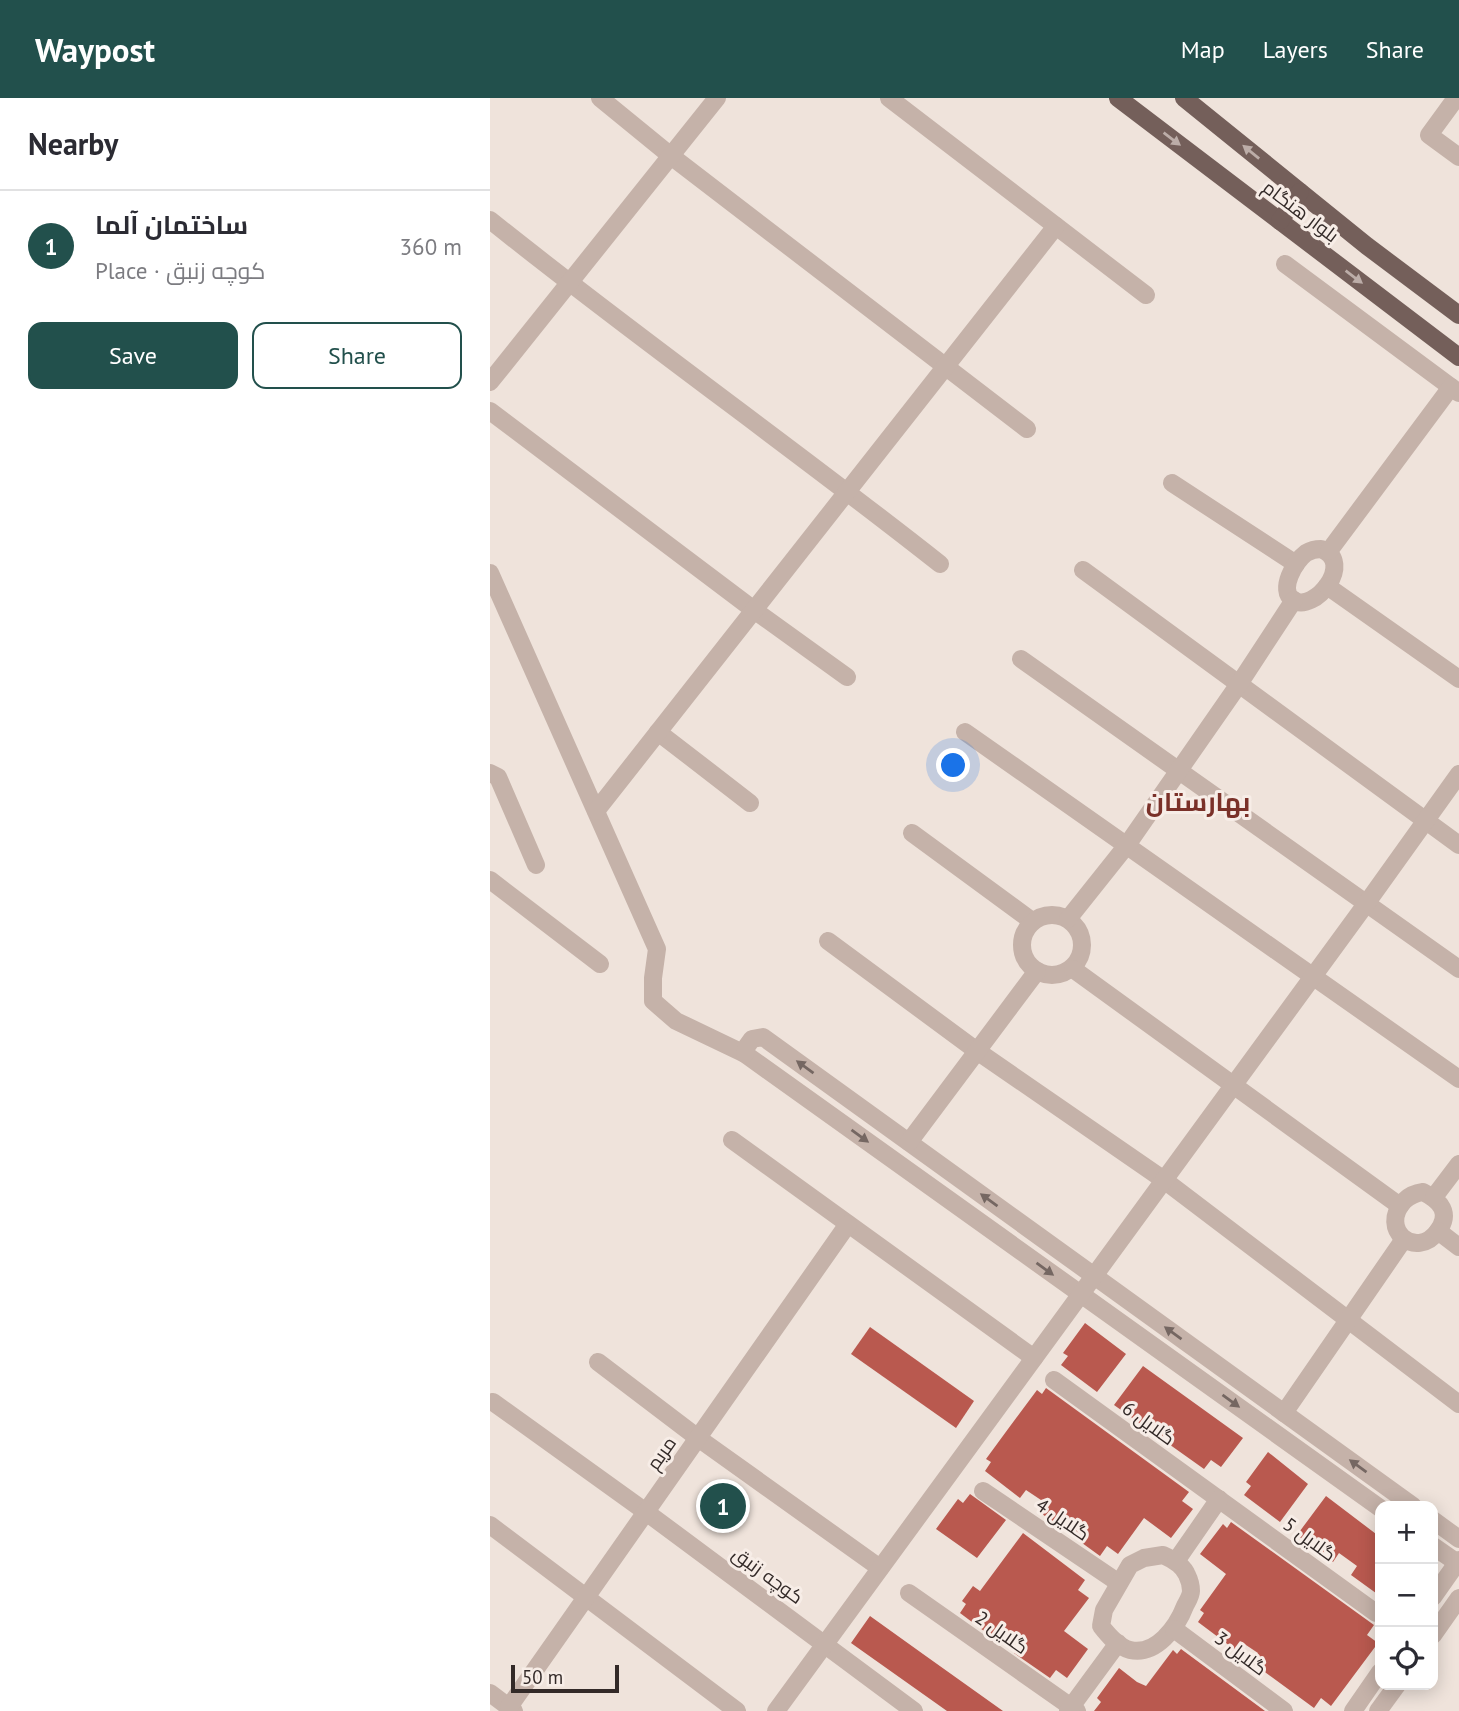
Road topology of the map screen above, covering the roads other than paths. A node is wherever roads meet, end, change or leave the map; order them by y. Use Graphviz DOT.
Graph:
graph roads {
  1 [pos="600,98"];
  2 [pos="717,98"];
  3 [pos="889,98"];
  4 [pos="1118,98"];
  5 [pos="1184,98"];
  6 [pos="1457,98"];
  7 [pos="671,156"];
  8 [pos="1459,157"];
  9 [pos="1300,192"];
  10 [pos="490,220"];
  11 [pos="1280,221"];
  12 [pos="1056,226"];
  13 [pos="1285,264"];
  14 [pos="569,283"];
  15 [pos="1146,295"];
  16 [pos="1459,315"];
  17 [pos="1459,356"];
  18 [pos="945,368"];
  19 [pos="490,382"];
  20 [pos="1455,390"];
  21 [pos="490,411"];
  22 [pos="1027,429"];
  23 [pos="1172,483"];
  24 [pos="848,491"];
  25 [pos="1329,551"];
  26 [pos="940,564"];
  27 [pos="1296,564"];
  28 [pos="1083,570"];
  29 [pos="490,573"];
  30 [pos="1327,586"];
  31 [pos="1294,600"];
  32 [pos="754,610"];
  33 [pos="1021,659"];
  34 [pos="847,677"];
  35 [pos="1459,679"];
  36 [pos="1239,684"];
  37 [pos="658,732"];
  38 [pos="965,732"];
  39 [pos="1179,771"];
  40 [pos="490,773"];
  41 [pos="1459,774"];
  42 [pos="750,803"];
  43 [pos="596,811"];
  44 [pos="1426,821"];
  45 [pos="912,833"];
  46 [pos="1127,845"];
  47 [pos="1459,845"];
  48 [pos="536,865"];
  49 [pos="490,880"];
  50 [pos="1367,904"];
  51 [pos="1069,919"];
  52 [pos="1032,921"];
  53 [pos="828,941"];
  54 [pos="600,964"];
  55 [pos="1073,968"];
  56 [pos="1459,969"];
  57 [pos="1037,971"];
  58 [pos="1314,976"];
  59 [pos="977,1051"];
  60 [pos="745,1054"];
  61 [pos="1459,1079"];
  62 [pos="1234,1085"];
  63 [pos="732,1140"];
  64 [pos="909,1142"];
  65 [pos="1459,1164"];
  66 [pos="1164,1180"];
  67 [pos="1434,1197"];
  68 [pos="1400,1206"];
  69 [pos="848,1224"];
  70 [pos="1438,1231"];
  71 [pos="1404,1239"];
  72 [pos="1459,1247"];
  73 [pos="1094,1276"];
  74 [pos="1081,1294"];
  75 [pos="1349,1320"];
  76 [pos="1034,1358"];
  77 [pos="598,1362"];
  78 [pos="1054,1380"];
  79 [pos="493,1402"];
  80 [pos="1459,1404"];
  81 [pos="1284,1413"];
  82 [pos="698,1438"];
  83 [pos="983,1491"];
  84 [pos="1219,1499"];
  85 [pos="1406,1501"];
  86 [pos="1375,1504"];
  87 [pos="646,1512"];
  88 [pos="1438,1524"];
  89 [pos="490,1525"];
  90 [pos="1459,1539"];
  91 [pos="1438,1549"];
  92 [pos="1176,1561"];
  93 [pos="1458,1562"];
  94 [pos="880,1568"];
  95 [pos="1119,1583"];
  96 [pos="1438,1590"];
  97 [pos="909,1593"];
  98 [pos="586,1597"];
  99 [pos="1459,1598"];
  100 [pos="1375,1612"];
  101 [pos="1438,1628"];
  102 [pos="1174,1629"];
  103 [pos="825,1643"];
  104 [pos="1118,1643"];
  105 [pos="1375,1679"];
  106 [pos="1393,1690"];
  107 [pos="490,1693"];
  108 [pos="512,1709"];
  109 [pos="1072,1709"];
  110 [pos="737,1711"];
  111 [pos="776,1711"];
  112 [pos="914,1711"];
  113 [pos="1284,1711"];
  114 [pos="1353,1711"];
  115 [pos="1378,1711"];
  1 -- 7 [label="street"];
  2 -- 7 [label="street"];
  3 -- 12 [label="street"];
  4 -- 11 [label="main road, بلوار هنگام, one-way"];
  9 -- 5 [label="main road, بلوار هنگام, one-way"];
  6 -- 8 [label="street"];
  7 -- 14 [label="street"];
  7 -- 18 [label="street"];
  9 -- 11 [label="main road"];
  9 -- 16 [label="main road, بلوار هنگام"];
  10 -- 14 [label="street"];
  11 -- 17 [label="main road, بلوار هنگام, one-way"];
  12 -- 15 [label="street"];
  12 -- 18 [label="street"];
  13 -- 20 [label="street"];
  14 -- 19 [label="street"];
  14 -- 24 [label="street"];
  18 -- 22 [label="street"];
  18 -- 24 [label="street"];
  20 -- 25 [label="street"];
  21 -- 32 [label="street"];
  23 -- 27 [label="street"];
  24 -- 26 [label="street"];
  24 -- 32 [label="street"];
  25 -- 27 [label="street"];
  25 -- 30 [label="street"];
  27 -- 31 [label="street"];
  28 -- 36 [label="street"];
  29 -- 43 [label="street"];
  30 -- 31 [label="street"];
  30 -- 35 [label="street"];
  31 -- 36 [label="street"];
  32 -- 34 [label="street"];
  32 -- 37 [label="street"];
  33 -- 39 [label="street"];
  36 -- 39 [label="street"];
  36 -- 44 [label="street"];
  37 -- 42 [label="street"];
  37 -- 43 [label="street"];
  38 -- 46 [label="street"];
  39 -- 46 [label="street"];
  39 -- 50 [label="street"];
  40 -- 48 [label="street"];
  41 -- 44 [label="street"];
  43 -- 60 [label="street"];
  44 -- 47 [label="street"];
  44 -- 50 [label="street"];
  45 -- 52 [label="street"];
  46 -- 51 [label="street"];
  46 -- 58 [label="street"];
  49 -- 54 [label="street"];
  50 -- 56 [label="street"];
  50 -- 58 [label="street"];
  51 -- 52 [label="street"];
  51 -- 55 [label="street"];
  52 -- 57 [label="street"];
  53 -- 59 [label="street"];
  55 -- 57 [label="street"];
  55 -- 62 [label="street"];
  57 -- 59 [label="street"];
  58 -- 61 [label="street"];
  58 -- 62 [label="street"];
  59 -- 64 [label="street"];
  59 -- 66 [label="street"];
  64 -- 60 [label="street, one-way"];
  60 -- 74 [label="street, one-way"];
  62 -- 66 [label="street"];
  62 -- 68 [label="street"];
  63 -- 69 [label="street"];
  73 -- 64 [label="street, one-way"];
  65 -- 67 [label="street"];
  66 -- 73 [label="street"];
  66 -- 75 [label="street"];
  67 -- 68 [label="street"];
  67 -- 70 [label="street"];
  68 -- 71 [label="street"];
  69 -- 76 [label="street"];
  69 -- 82 [label="street, مریم"];
  70 -- 71 [label="street"];
  70 -- 72 [label="street"];
  71 -- 75 [label="street"];
  73 -- 74 [label="street"];
  81 -- 73 [label="street, one-way"];
  74 -- 76 [label="street"];
  74 -- 86 [label="street, one-way"];
  75 -- 80 [label="street"];
  75 -- 81 [label="street"];
  76 -- 94 [label="street"];
  77 -- 82 [label="street"];
  78 -- 84 [label="street, گلایل 6"];
  79 -- 87 [label="street, کوچه زنبق"];
  85 -- 81 [label="street, one-way"];
  82 -- 87 [label="street, مریم"];
  82 -- 94 [label="street"];
  83 -- 95 [label="street, گلایل 4"];
  84 -- 92 [label="street"];
  84 -- 100 [label="street, گلایل 5"];
  87 -- 98 [label="street, مریم"];
  87 -- 103 [label="street, کوچه زنبق"];
  88 -- 90 [label="street"];
  89 -- 98 [label="street"];
  91 -- 93 [label="street"];
  92 -- 95 [label="street"];
  92 -- 102 [label="street"];
  93 -- 96 [label="street"];
  94 -- 103 [label="street"];
  95 -- 104 [label="street"];
  97 -- 109 [label="street, گلایل 2"];
  98 -- 108 [label="street, مریم"];
  98 -- 110 [label="street"];
  99 -- 101 [label="street"];
  102 -- 104 [label="street"];
  102 -- 113 [label="street, گلایل 3"];
  103 -- 111 [label="street"];
  103 -- 112 [label="street, کوچه زنبق"];
  104 -- 109 [label="street"];
  105 -- 114 [label="street"];
  106 -- 115 [label="street"];
  107 -- 108 [label="street"];
}
